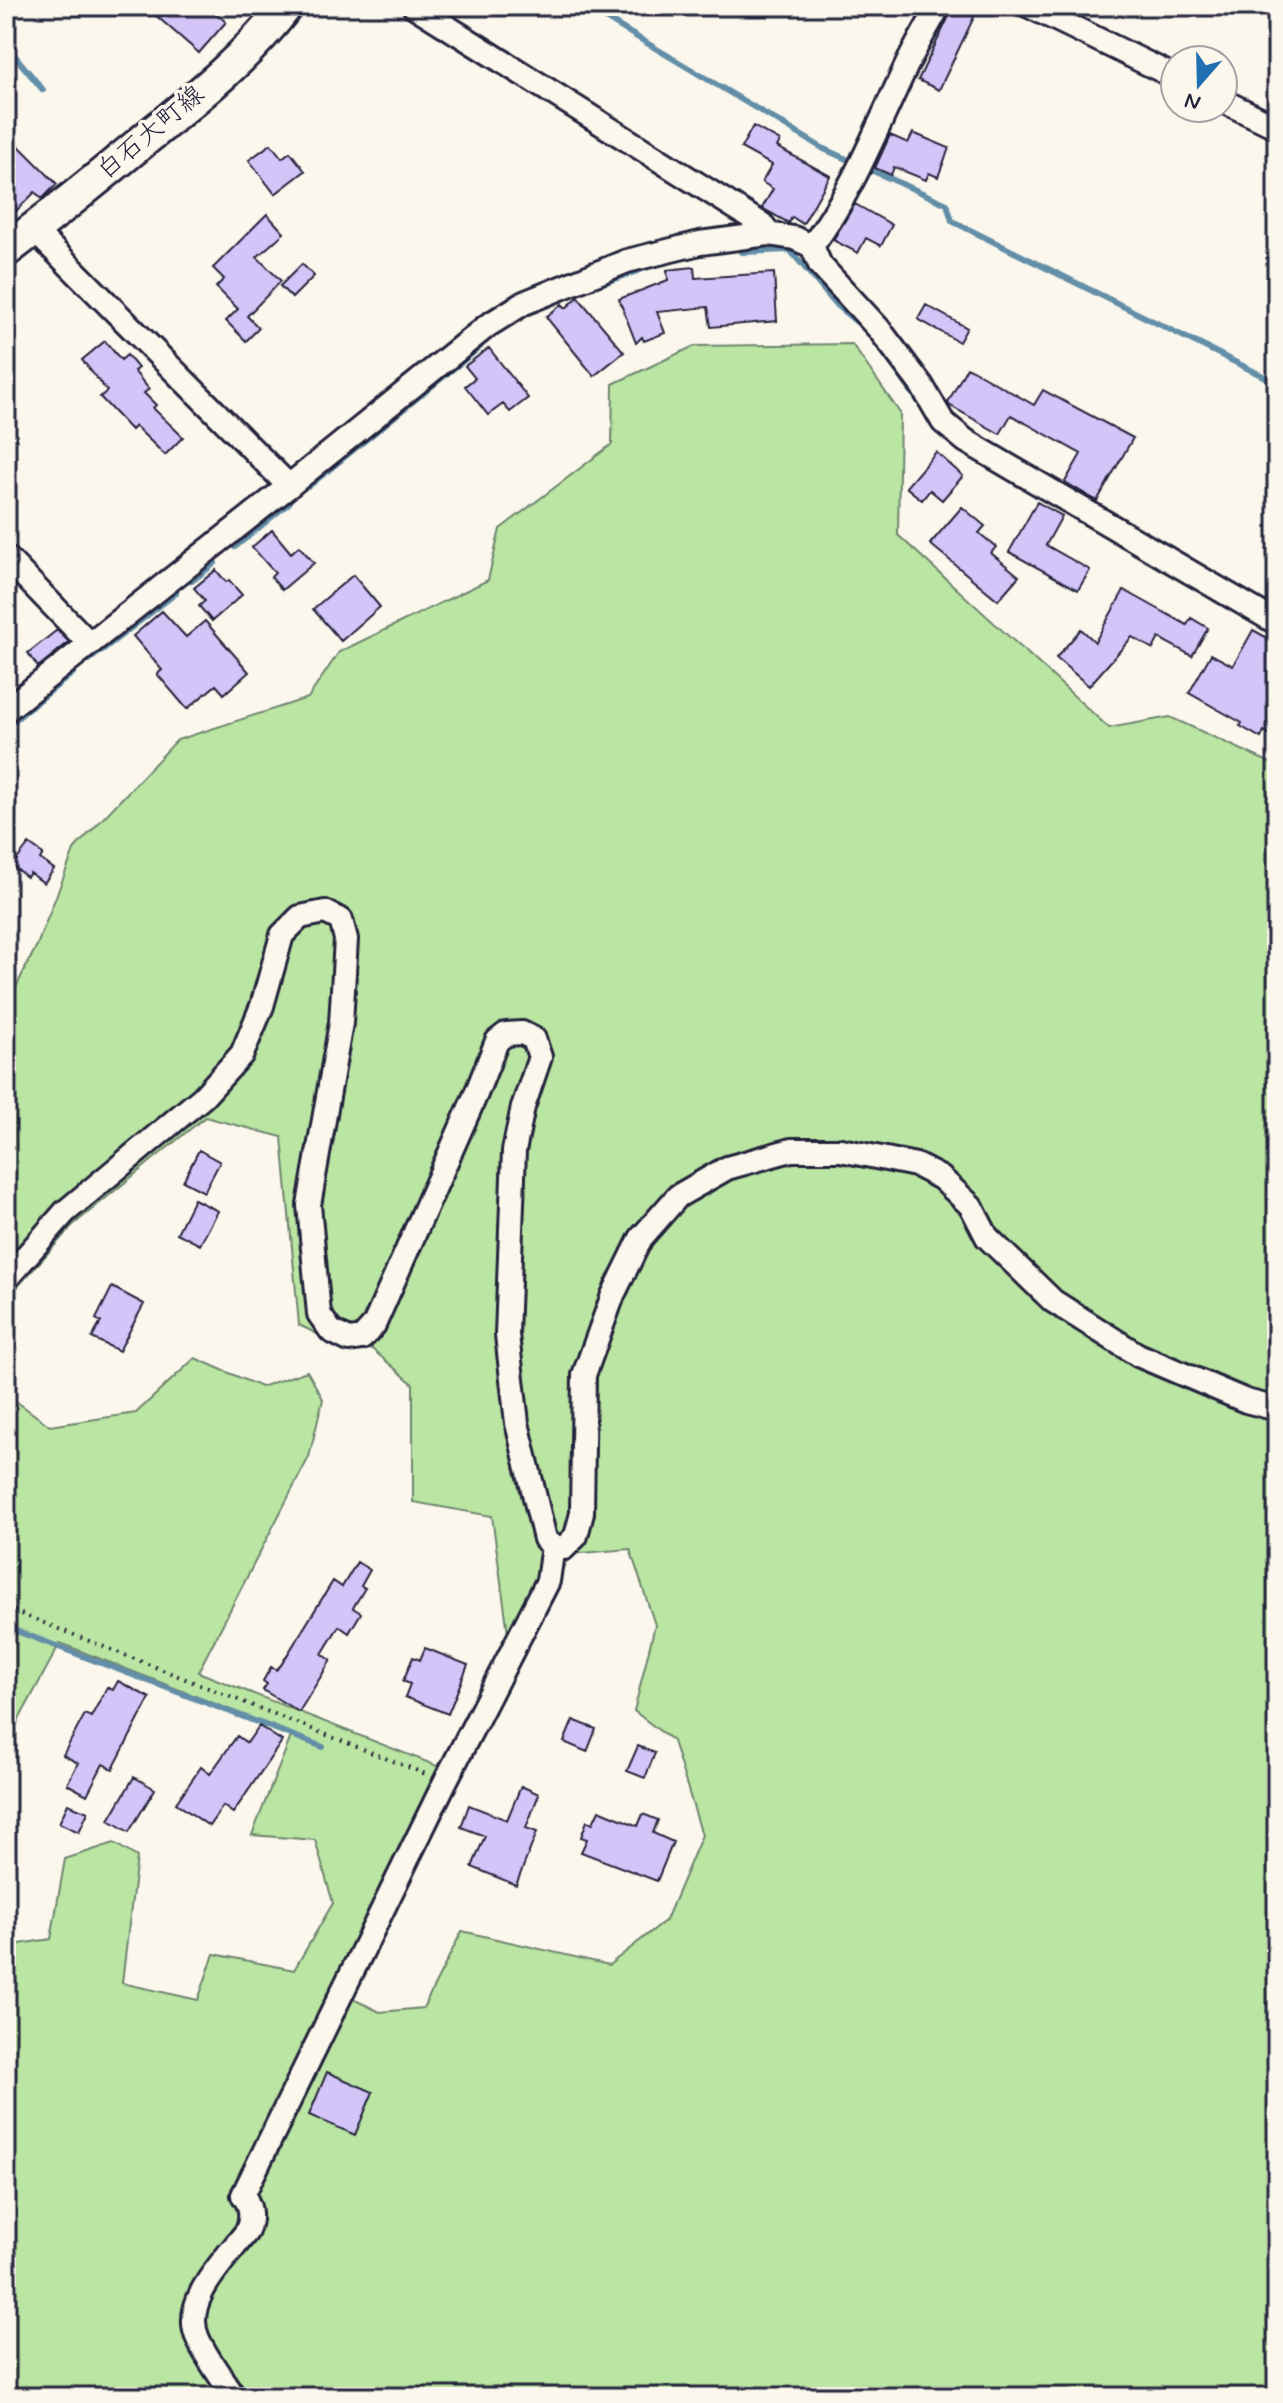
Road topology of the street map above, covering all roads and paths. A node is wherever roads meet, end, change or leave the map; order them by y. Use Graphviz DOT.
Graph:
graph roads {
  1 [pos="286,6"];
  2 [pos="414,6"];
  3 [pos="939,6"];
  4 [pos="1029,6"];
  5 [pos="1159,69"];
  6 [pos="1239,109"];
  7 [pos="1277,127"];
  8 [pos="768,234"];
  9 [pos="15,239"];
  10 [pos="812,246"];
  11 [pos="289,486"];
  12 [pos="6,557"];
  13 [pos="1277,623"];
  14 [pos="89,643"];
  15 [pos="6,710"];
  16 [pos="6,1279"];
  17 [pos="1277,1409"];
  18 [pos="553,1546"];
  19 [pos="6,1608"];
  20 [pos="445,1782"];
  21 [pos="234,2397"];
  1 -- 9 [label="main road, 白石大町線"];
  2 -- 8 [label="street"];
  3 -- 10 [label="street"];
  4 -- 5 [label="street"];
  6 -- 7 [label="street"];
  8 -- 10 [label="street"];
  8 -- 11 [label="street"];
  9 -- 11 [label="street"];
  10 -- 13 [label="street"];
  11 -- 14 [label="street"];
  12 -- 14 [label="street"];
  14 -- 15 [label="street"];
  16 -- 18 [label="street"];
  17 -- 18 [label="street"];
  18 -- 20 [label="street"];
  19 -- 20 [label="path"];
  20 -- 21 [label="street"];
}
